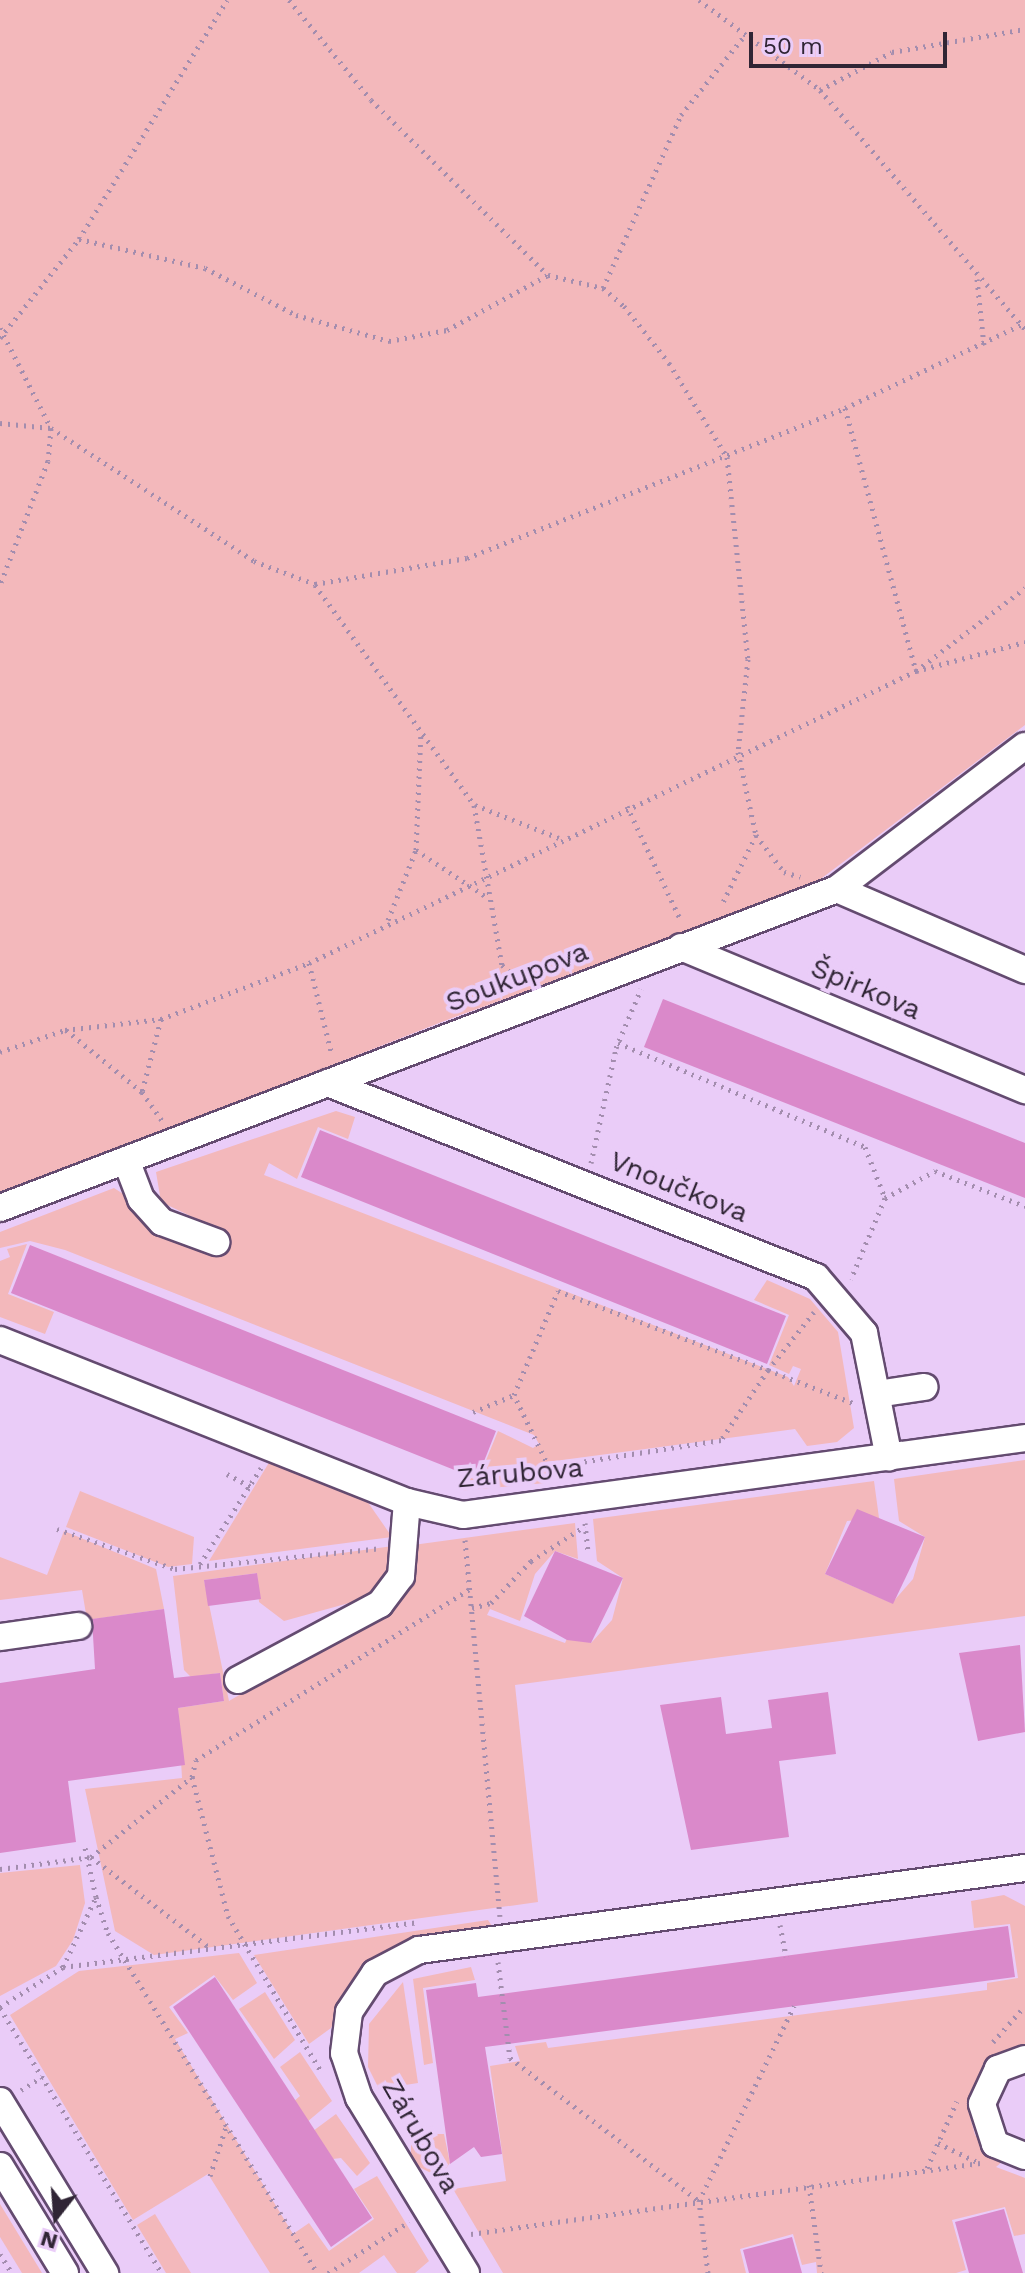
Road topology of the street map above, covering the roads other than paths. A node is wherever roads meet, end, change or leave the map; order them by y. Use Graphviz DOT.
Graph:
graph roads {
  1 [pos="1025,746"];
  2 [pos="837,889"];
  3 [pos="693,942"];
  4 [pos="1025,970"];
  5 [pos="334,1081"];
  6 [pos="1025,1090"];
  7 [pos="126,1160"];
  8 [pos="0,1208"];
  9 [pos="216,1242"];
  10 [pos="0,1340"];
  11 [pos="924,1387"];
  12 [pos="865,1398"];
  13 [pos="1025,1438"];
  14 [pos="889,1458"];
  15 [pos="407,1502"];
  16 [pos="78,1626"];
  17 [pos="0,1637"];
  18 [pos="238,1680"];
  19 [pos="1025,1868"];
  20 [pos="1025,2059"];
  21 [pos="0,2101"];
  22 [pos="1025,2156"];
  23 [pos="0,2166"];
  24 [pos="65,2273"];
  25 [pos="105,2273"];
  26 [pos="466,2273"];
  1 -- 2 [label="street, Soukupova"];
  2 -- 3 [label="street, Soukupova"];
  2 -- 4 [label="street"];
  3 -- 5 [label="street, Soukupova"];
  3 -- 6 [label="street, Špirkova"];
  5 -- 7 [label="street, Soukupova"];
  5 -- 12 [label="street, Vnoučkova"];
  7 -- 8 [label="street, Soukupova"];
  7 -- 9 [label="street"];
  10 -- 15 [label="street, Zárubova"];
  11 -- 12 [label="street"];
  12 -- 14 [label="street, Vnoučkova"];
  13 -- 14 [label="street, Zárubova"];
  14 -- 15 [label="street, Zárubova"];
  15 -- 18 [label="street"];
  16 -- 17 [label="street"];
  19 -- 26 [label="street, Zárubova"];
  20 -- 22 [label="street"];
  21 -- 25 [label="street"];
  23 -- 24 [label="street"];
}
